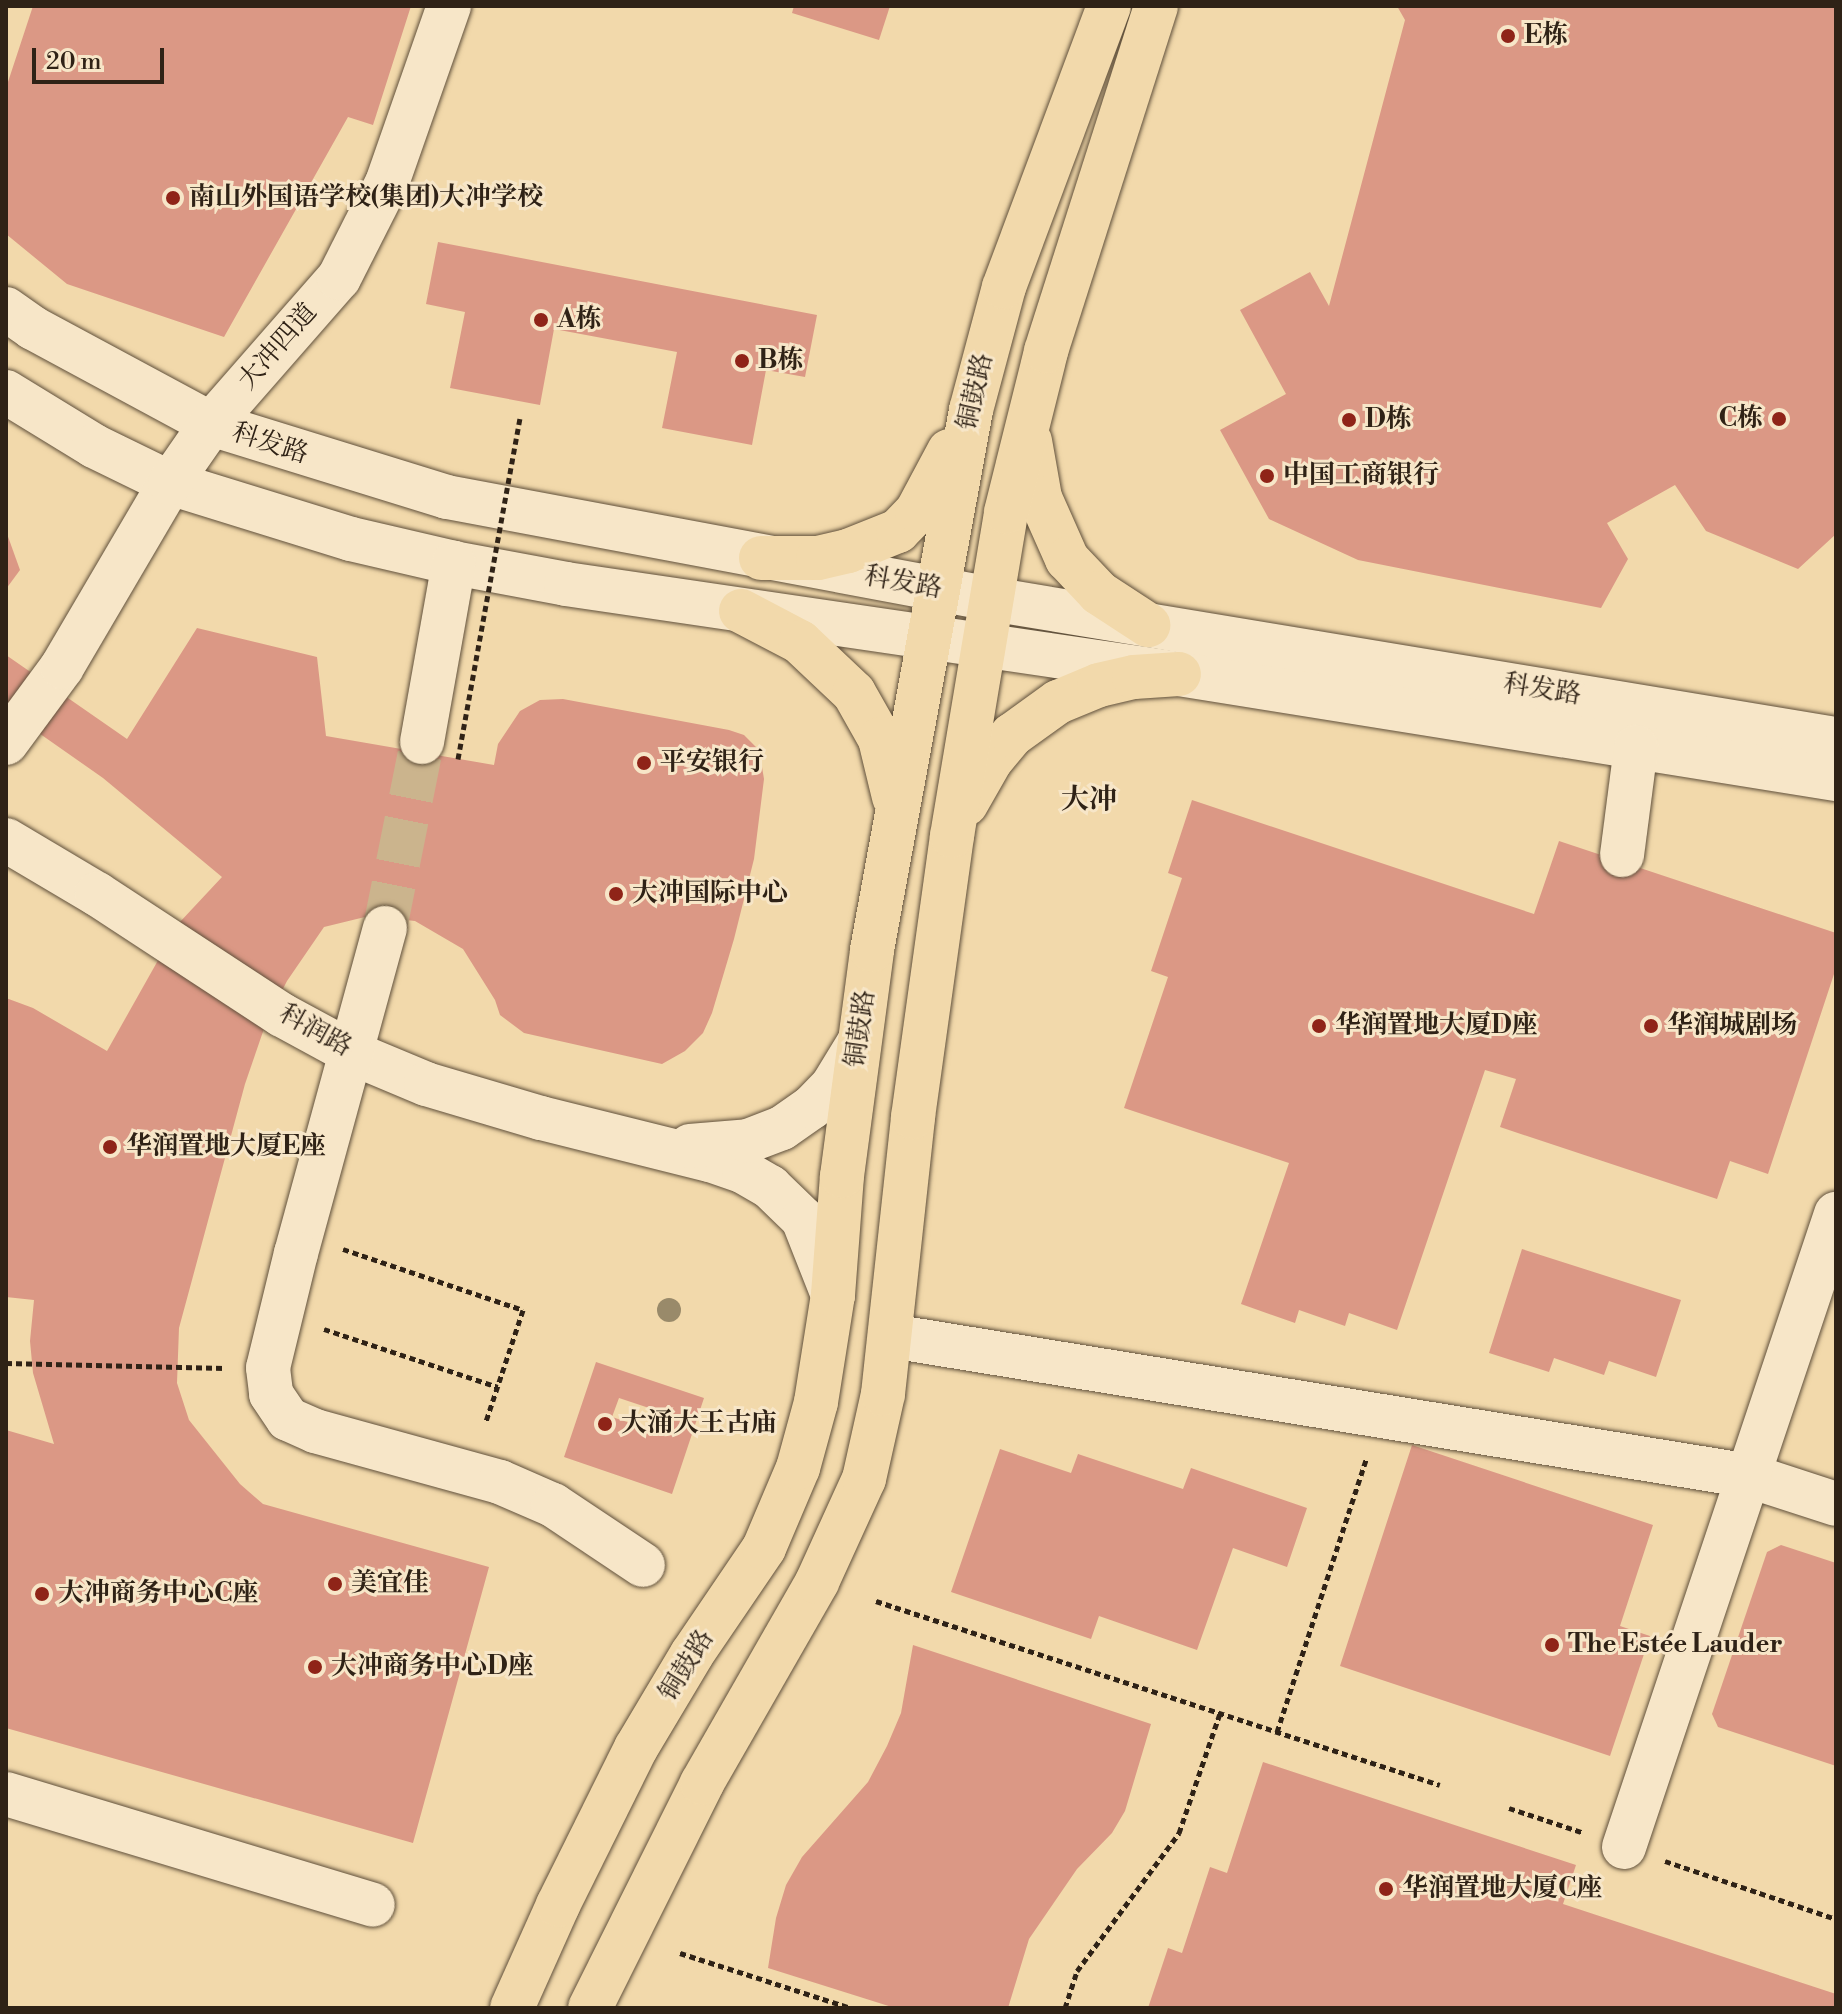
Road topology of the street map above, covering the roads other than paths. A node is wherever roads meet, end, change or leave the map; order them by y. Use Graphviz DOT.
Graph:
graph roads {
  1 [pos="449,6"];
  2 [pos="1109,6"];
  3 [pos="1156,6"];
  4 [pos="6,309"];
  5 [pos="6,392"];
  6 [pos="971,410"];
  7 [pos="1029,415"];
  8 [pos="211,424"];
  9 [pos="170,483"];
  10 [pos="761,558"];
  11 [pos="454,563"];
  12 [pos="936,589"];
  13 [pos="991,599"];
  14 [pos="741,611"];
  15 [pos="1148,625"];
  16 [pos="927,638"];
  17 [pos="983,646"];
  18 [pos="1179,674"];
  19 [pos="1836,739"];
  20 [pos="6,743"];
  21 [pos="1636,747"];
  22 [pos="440,751"];
  23 [pos="1836,779"];
  24 [pos="896,815"];
  25 [pos="952,836"];
  26 [pos="6,840"];
  27 [pos="1622,855"];
  28 [pos="385,928"];
  29 [pos="858,1044"];
  30 [pos="352,1053"];
  31 [pos="659,1147"];
  32 [pos="1836,1214"];
  33 [pos="833,1295"];
  34 [pos="891,1336"];
  35 [pos="1750,1476"];
  36 [pos="1836,1504"];
  37 [pos="643,1565"];
  38 [pos="6,1794"];
  39 [pos="1624,1847"];
  40 [pos="373,1905"];
  41 [pos="558,1905"];
  42 [pos="638,1907"];
  43 [pos="488,2008"];
  44 [pos="512,2008"];
  45 [pos="590,2008"];
  46 [pos="610,2008"];
  1 -- 8 [label="street, 大冲四道"];
  2 -- 6 [label="main road, 铜鼓路"];
  3 -- 7 [label="main road"];
  4 -- 8 [label="street, 科发路"];
  5 -- 9 [label="street, 科发路"];
  6 -- 10 [label="main road"];
  6 -- 12 [label="main road, 铜鼓路"];
  7 -- 13 [label="main road"];
  7 -- 15 [label="main road"];
  8 -- 9 [label="street, 大冲四道"];
  8 -- 10 [label="street, 科发路"];
  9 -- 11 [label="street, 科发路"];
  9 -- 20 [label="street, 大冲四道"];
  10 -- 12 [label="street, 科发路"];
  11 -- 14 [label="street, 科发路"];
  11 -- 22 [label="street"];
  12 -- 13 [label="street, 科发路"];
  12 -- 16 [label="main road, 铜鼓路"];
  13 -- 15 [label="street, 科发路"];
  13 -- 17 [label="main road"];
  14 -- 16 [label="street, 科发路"];
  14 -- 24 [label="main road"];
  15 -- 19 [label="street, 科发路"];
  16 -- 17 [label="street, 科发路"];
  16 -- 24 [label="main road, 铜鼓路"];
  17 -- 18 [label="street, 科发路"];
  17 -- 25 [label="main road"];
  18 -- 21 [label="street, 科发路"];
  18 -- 25 [label="main road"];
  21 -- 23 [label="street, 科发路"];
  21 -- 27 [label="street"];
  24 -- 29 [label="main road, 铜鼓路"];
  25 -- 34 [label="main road"];
  26 -- 30 [label="street, 科润路"];
  28 -- 30 [label="street"];
  29 -- 31 [label="street"];
  29 -- 33 [label="main road, 铜鼓路"];
  30 -- 31 [label="street, 科润路"];
  30 -- 37 [label="street"];
  31 -- 33 [label="street, 科润路"];
  32 -- 35 [label="street"];
  33 -- 41 [label="main road, 铜鼓路"];
  34 -- 35 [label="street"];
  34 -- 42 [label="main road"];
  35 -- 36 [label="street"];
  35 -- 39 [label="street"];
  38 -- 40 [label="street"];
  41 -- 43 [label="main road"];
  41 -- 44 [label="main road, 铜鼓路"];
  42 -- 45 [label="main road"];
  42 -- 46 [label="main road"];
}
